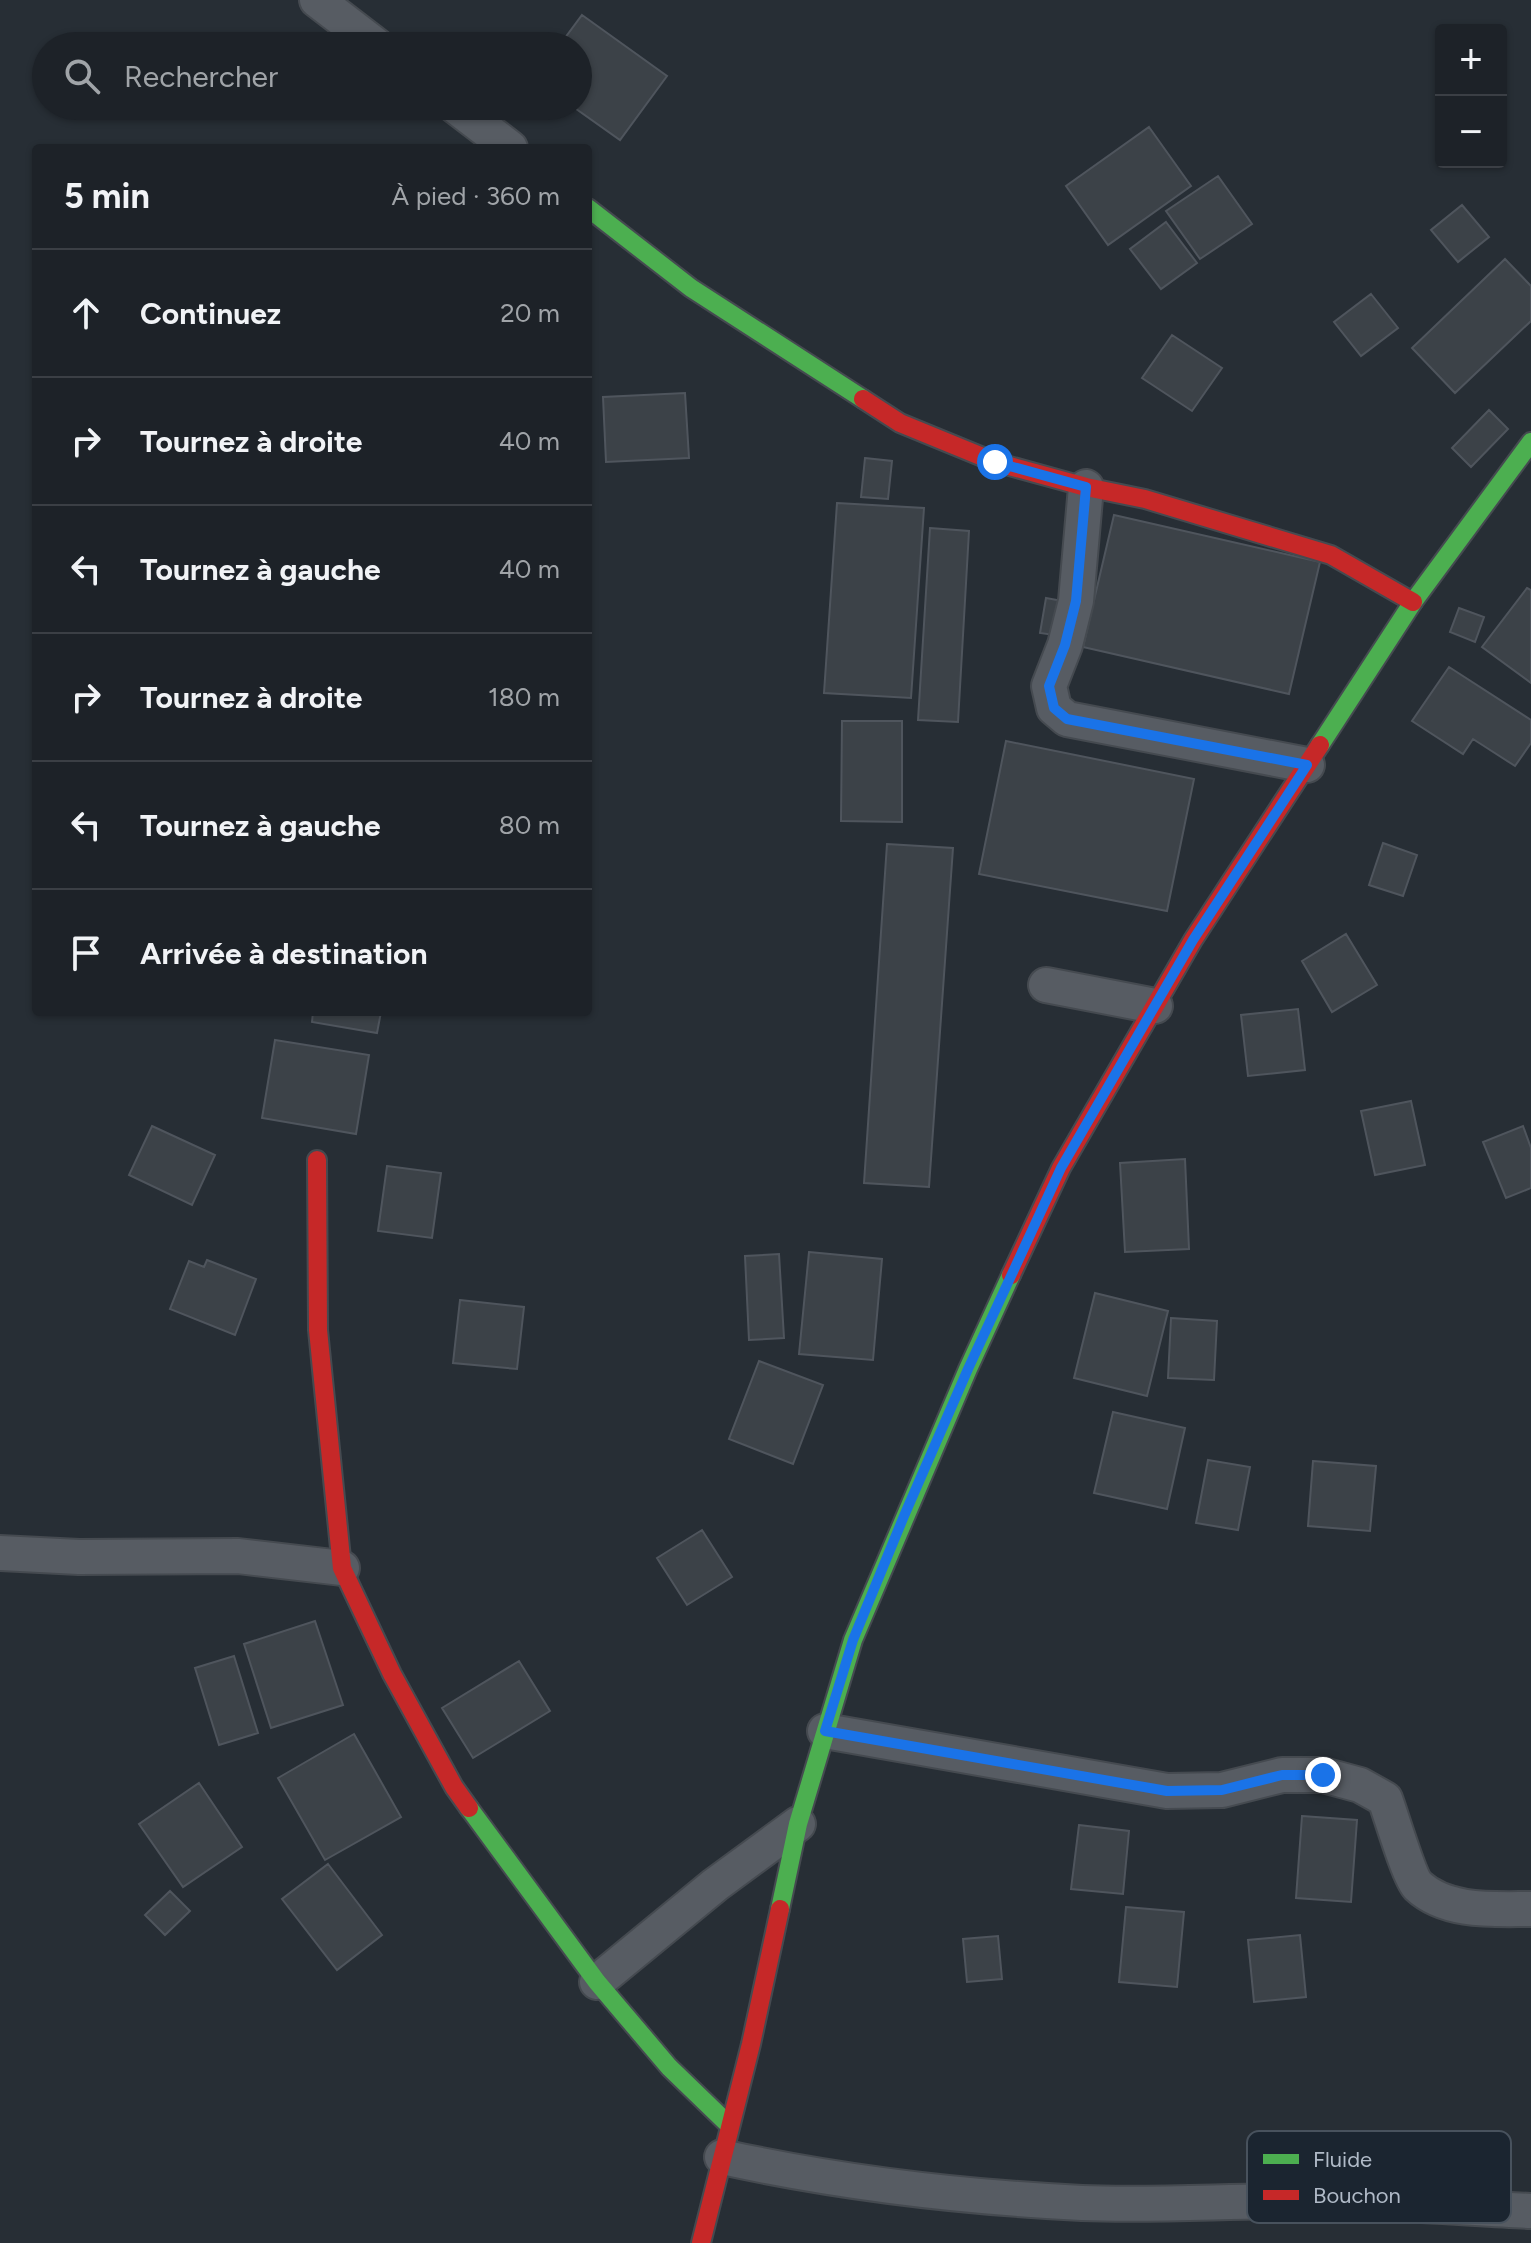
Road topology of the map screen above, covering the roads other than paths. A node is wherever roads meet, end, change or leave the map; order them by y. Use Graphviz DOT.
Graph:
graph roads {
  1 [pos="317,0"];
  2 [pos="359,32"];
  3 [pos="473,120"];
  4 [pos="505,144"];
  5 [pos="592,211"];
  6 [pos="1531,442"];
  7 [pos="1086,487"];
  8 [pos="1413,602"];
  9 [pos="1307,765"];
  10 [pos="1046,985"];
  11 [pos="1155,1006"];
  12 [pos="317,1160"];
  13 [pos="0,1553"];
  14 [pos="342,1568"];
  15 [pos="825,1731"];
  16 [pos="798,1824"];
  17 [pos="1531,1909"];
  18 [pos="597,1982"];
  19 [pos="726,2141"];
  20 [pos="1247,2201"];
  21 [pos="1511,2210"];
  22 [pos="1531,2211"];
  23 [pos="701,2243"];
  1 -- 2 [label="street"];
  3 -- 4 [label="street"];
  5 -- 7 [label="street"];
  6 -- 8 [label="street"];
  7 -- 8 [label="street"];
  7 -- 9 [label="street"];
  8 -- 9 [label="street"];
  9 -- 11 [label="street"];
  10 -- 11 [label="street"];
  11 -- 15 [label="street"];
  12 -- 14 [label="street"];
  13 -- 14 [label="street"];
  14 -- 18 [label="street"];
  15 -- 16 [label="street"];
  15 -- 17 [label="street"];
  16 -- 18 [label="street"];
  16 -- 19 [label="street"];
  18 -- 19 [label="street"];
  19 -- 20 [label="street"];
  19 -- 23 [label="street"];
  21 -- 22 [label="street"];
}
